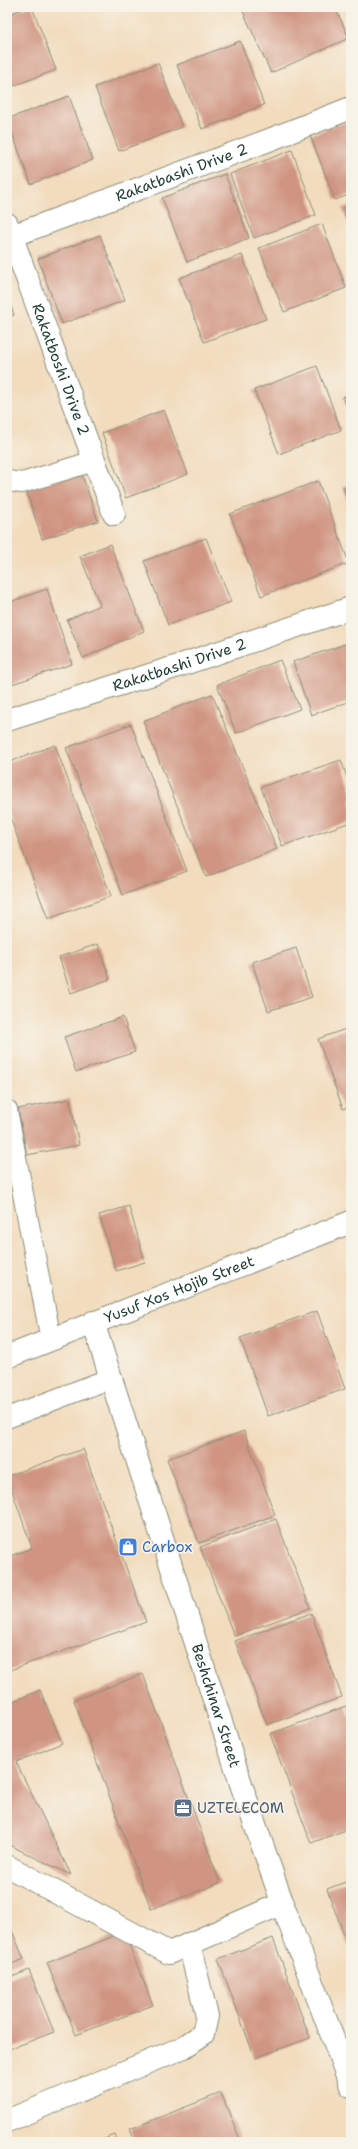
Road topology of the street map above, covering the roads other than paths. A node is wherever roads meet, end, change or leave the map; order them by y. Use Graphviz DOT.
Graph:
graph roads {
  1 [pos="351,108"];
  2 [pos="10,230"];
  3 [pos="94,461"];
  4 [pos="7,481"];
  5 [pos="114,514"];
  6 [pos="351,608"];
  7 [pos="7,720"];
  8 [pos="7,1110"];
  9 [pos="351,1222"];
  10 [pos="93,1322"];
  11 [pos="51,1340"];
  12 [pos="7,1357"];
  13 [pos="111,1378"];
  14 [pos="7,1418"];
  15 [pos="7,1866"];
  16 [pos="283,1903"];
  17 [pos="189,1944"];
  18 [pos="351,2086"];
  19 [pos="7,2121"];
  1 -- 2 [label="street, Rakatbashi Drive 2"];
  2 -- 3 [label="street, Rakatboshi Drive 2"];
  3 -- 4 [label="lane"];
  3 -- 5 [label="street, Rakatboshi Drive 2"];
  6 -- 7 [label="street, Rakatbashi Drive 2"];
  8 -- 11 [label="lane"];
  9 -- 10 [label="street, Yusuf Xos Hojib Street"];
  10 -- 11 [label="street, Yusuf Xos Hojib Street"];
  10 -- 13 [label="street, Beshchinar Street"];
  11 -- 12 [label="street, Yusuf Xos Hojib Street"];
  13 -- 14 [label="lane"];
  13 -- 16 [label="street, Beshchinar Street"];
  15 -- 17 [label="street"];
  16 -- 17 [label="street"];
  16 -- 18 [label="street, Beshchinar Street"];
  17 -- 19 [label="street"];
}
